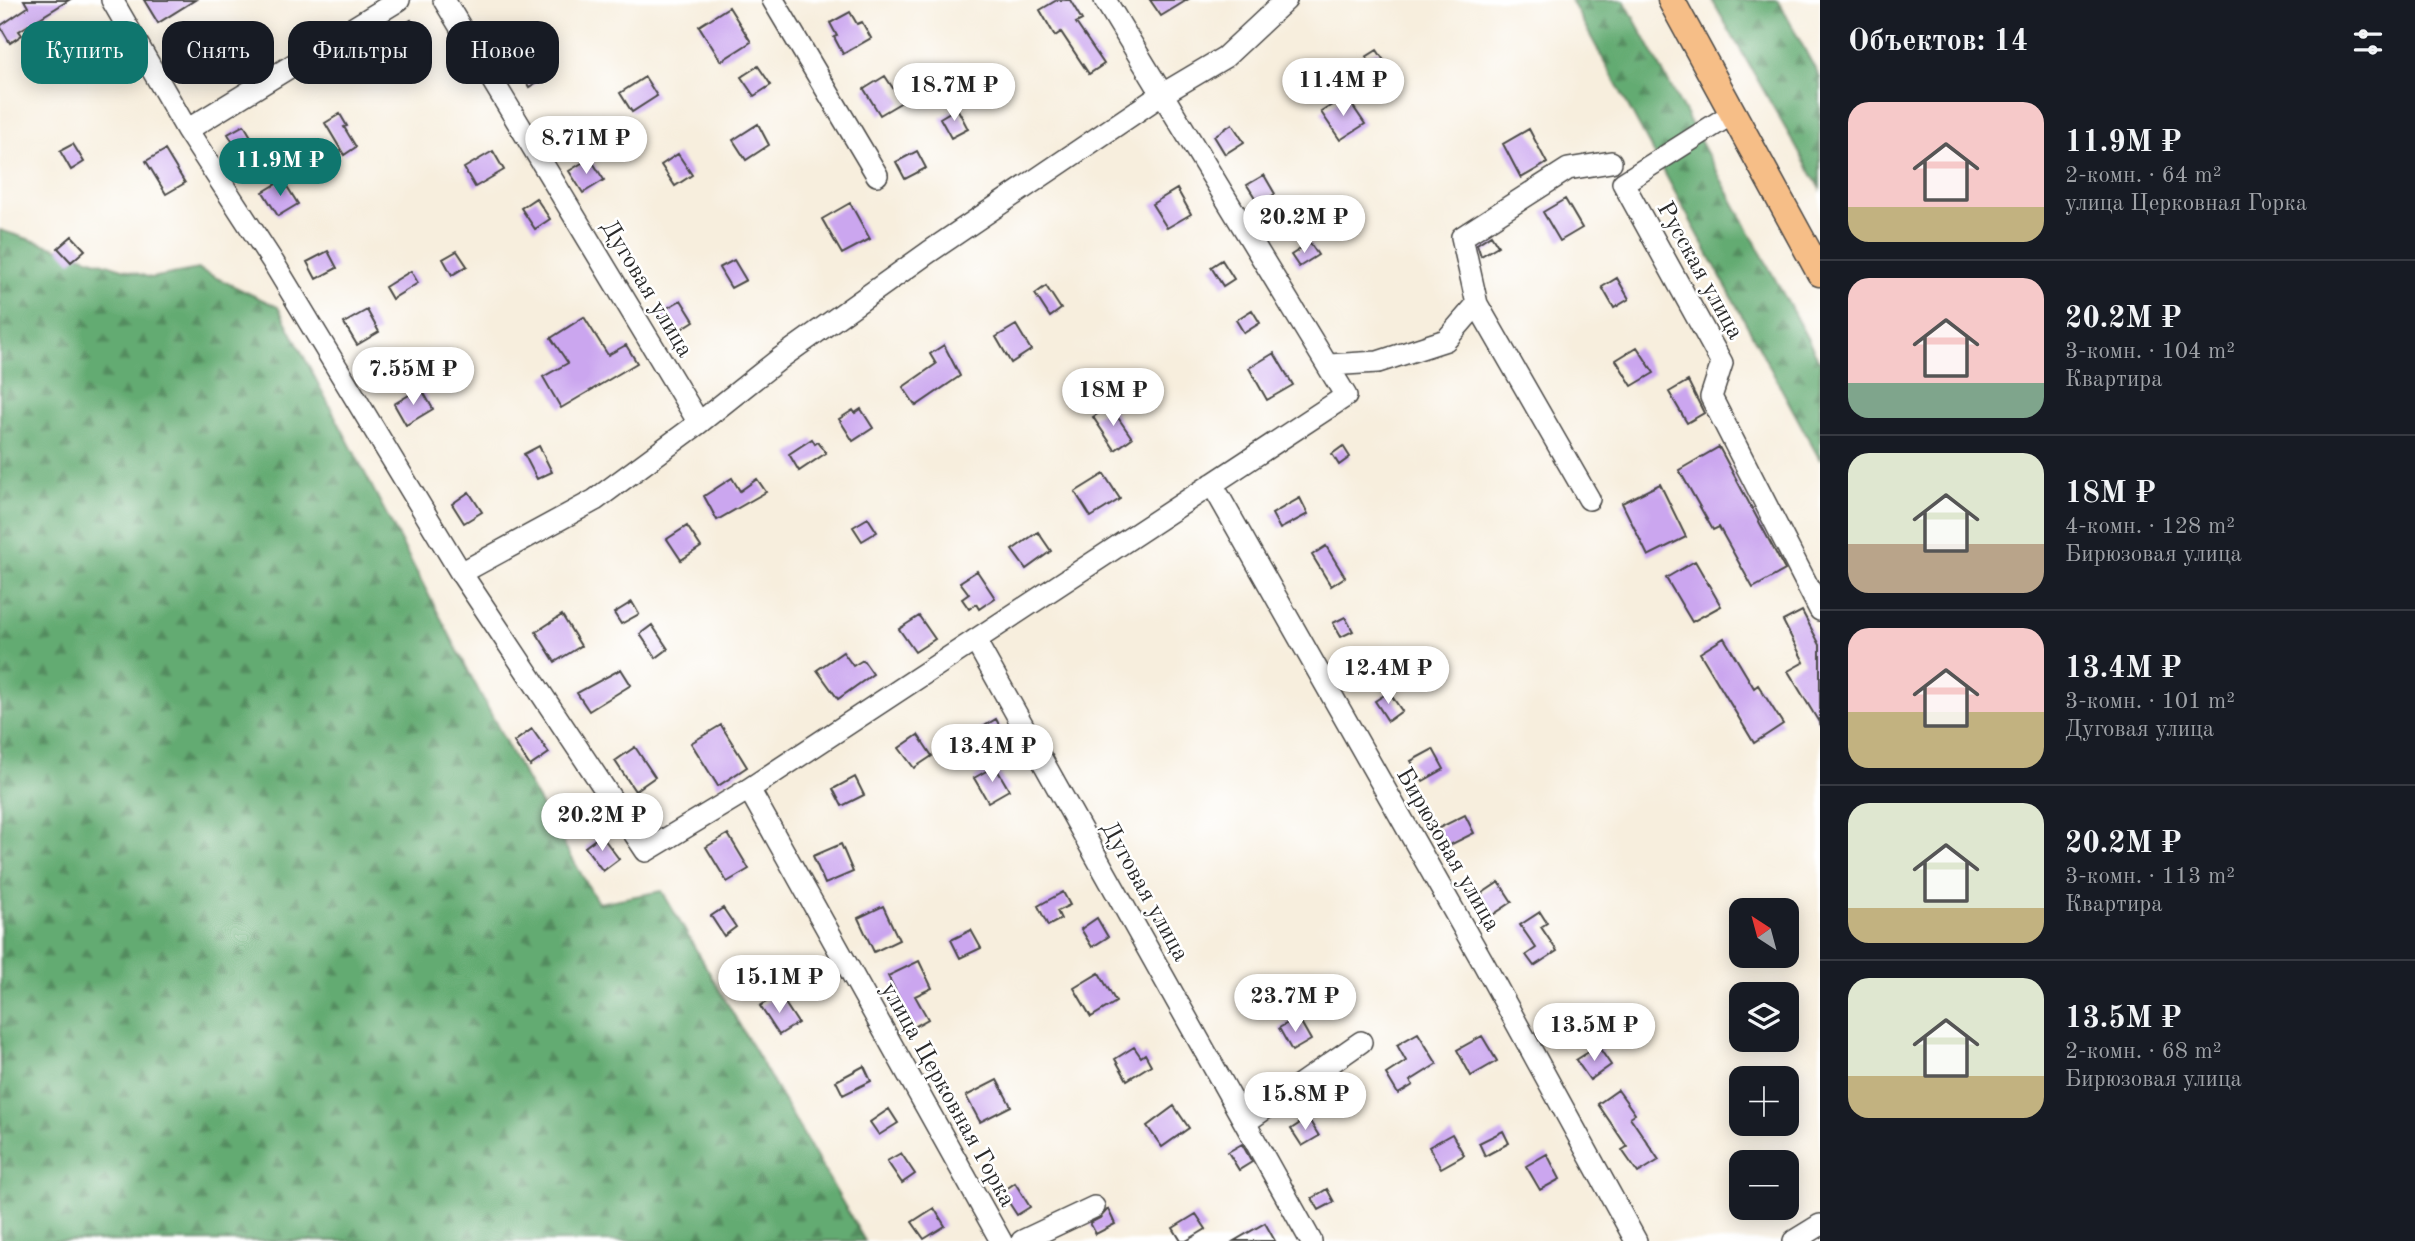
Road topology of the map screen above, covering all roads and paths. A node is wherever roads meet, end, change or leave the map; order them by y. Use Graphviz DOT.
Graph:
graph roads {
  1 [pos="112,0"];
  2 [pos="399,0"];
  3 [pos="444,0"];
  4 [pos="773,0"];
  5 [pos="1105,0"];
  6 [pos="1286,0"];
  7 [pos="1671,0"];
  8 [pos="1161,95"];
  9 [pos="1732,113"];
  10 [pos="187,130"];
  11 [pos="1611,162"];
  12 [pos="877,175"];
  13 [pos="1820,273"];
  14 [pos="1477,304"];
  15 [pos="1329,365"];
  16 [pos="699,423"];
  17 [pos="1212,484"];
  18 [pos="1589,499"];
  19 [pos="461,573"];
  20 [pos="1820,610"];
  21 [pos="975,640"];
  22 [pos="748,789"];
  23 [pos="1361,1042"];
  24 [pos="1246,1122"];
  25 [pos="1094,1206"];
  26 [pos="1819,1228"];
  27 [pos="1001,1241"];
  28 [pos="1022,1241"];
  29 [pos="1311,1241"];
  30 [pos="1636,1241"];
  31 [pos="1794,1241"];
  1 -- 10 [label="street"];
  2 -- 10 [label="street"];
  3 -- 16 [label="street, Дуговая улица"];
  4 -- 12 [label="street"];
  5 -- 8 [label="street"];
  6 -- 8 [label="street"];
  7 -- 9 [label="main road"];
  8 -- 15 [label="street"];
  8 -- 16 [label="street"];
  9 -- 13 [label="main road"];
  9 -- 20 [label="street, Русская улица"];
  10 -- 19 [label="street"];
  11 -- 14 [label="street"];
  14 -- 15 [label="street"];
  14 -- 18 [label="street"];
  15 -- 17 [label="street"];
  16 -- 19 [label="street"];
  17 -- 21 [label="street"];
  17 -- 30 [label="street, Бирюзовая улица"];
  19 -- 22 [label="street"];
  21 -- 22 [label="street"];
  21 -- 24 [label="street, Дуговая улица"];
  22 -- 27 [label="street, улица Церковная Горка"];
  23 -- 24 [label="street"];
  24 -- 29 [label="street, Дуговая улица"];
  25 -- 28 [label="street"];
  26 -- 31 [label="street"];
}
